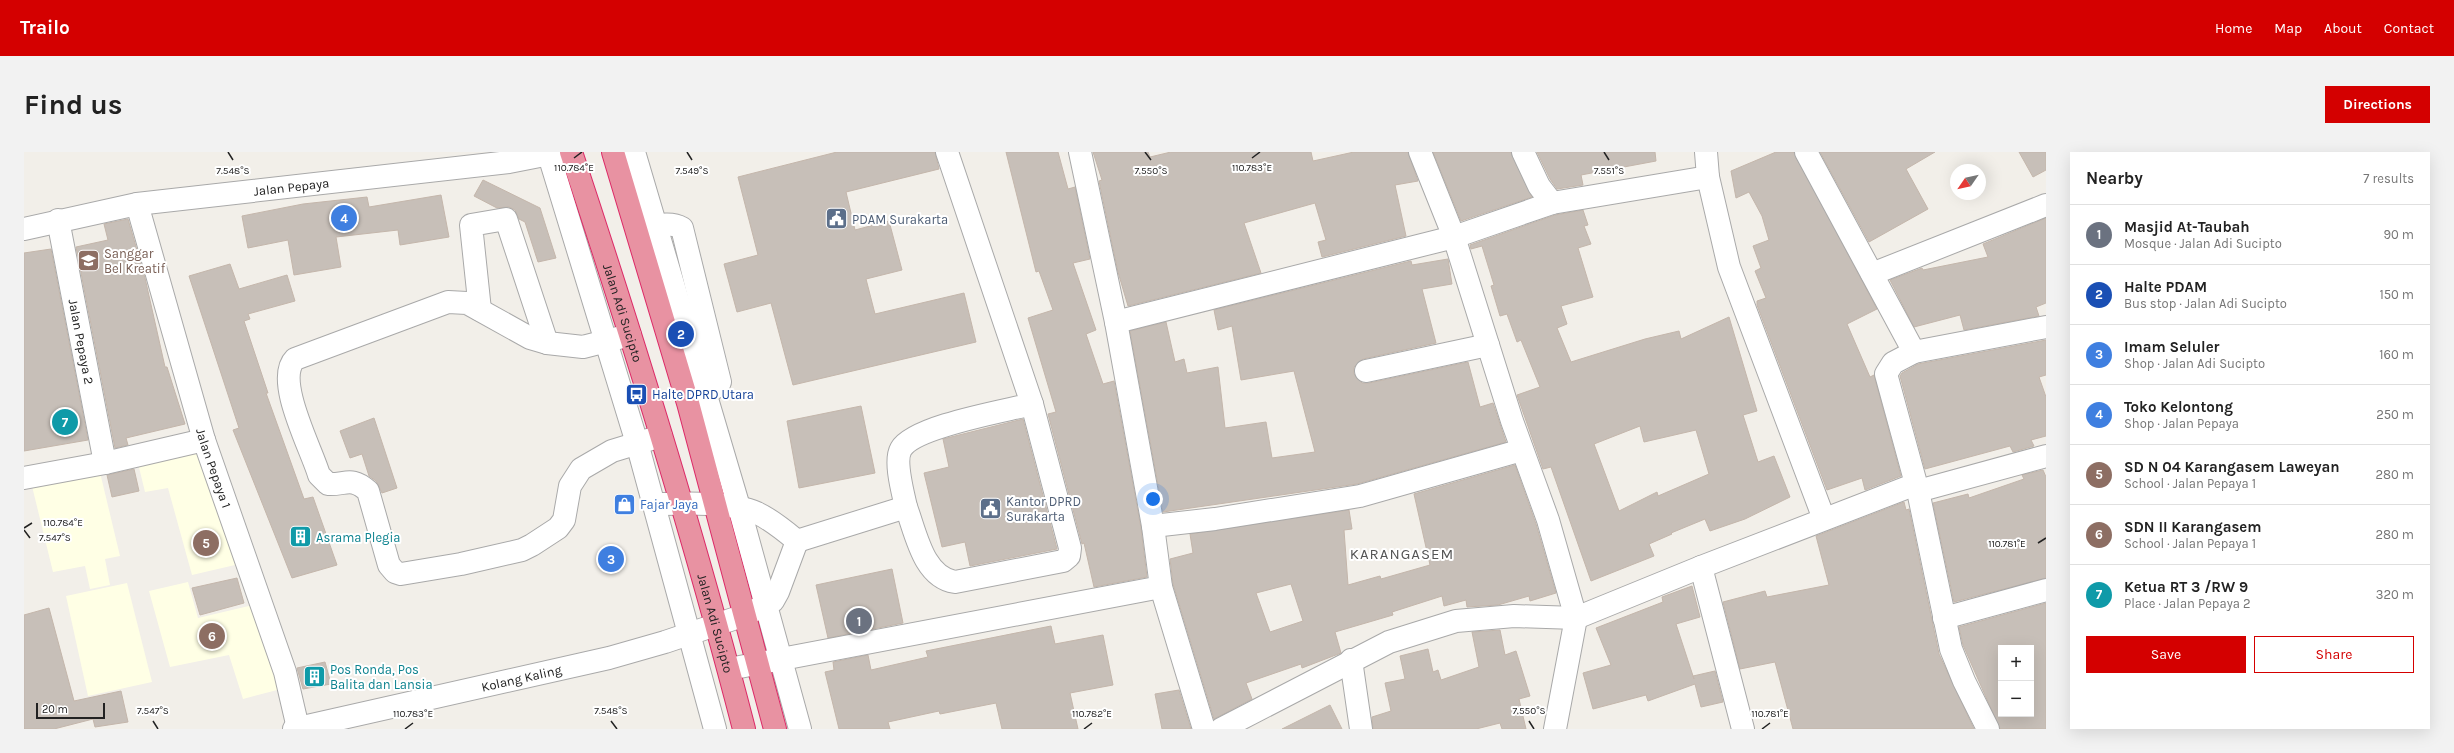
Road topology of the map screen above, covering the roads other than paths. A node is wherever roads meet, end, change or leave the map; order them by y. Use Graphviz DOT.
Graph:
graph roads {
  1 [pos="571,152"];
  2 [pos="613,152"];
  3 [pos="634,152"];
  4 [pos="947,152"];
  5 [pos="1080,152"];
  6 [pos="1420,152"];
  7 [pos="1523,152"];
  8 [pos="1706,152"];
  9 [pos="1806,152"];
  10 [pos="552,153"];
  11 [pos="1708,177"];
  12 [pos="1552,203"];
  13 [pos="137,204"];
  14 [pos="2046,205"];
  15 [pos="58,220"];
  16 [pos="656,225"];
  17 [pos="24,229"];
  18 [pos="635,229"];
  19 [pos="599,234"];
  20 [pos="1454,236"];
  21 [pos="574,242"];
  22 [pos="1872,274"];
  23 [pos="480,310"];
  24 [pos="1116,322"];
  25 [pos="2046,327"];
  26 [pos="630,335"];
  27 [pos="605,341"];
  28 [pos="546,343"];
  29 [pos="1488,345"];
  30 [pos="1914,352"];
  31 [pos="1366,371"];
  32 [pos="697,398"];
  33 [pos="1032,404"];
  34 [pos="661,436"];
  35 [pos="204,440"];
  36 [pos="637,443"];
  37 [pos="1522,450"];
  38 [pos="2046,456"];
  39 [pos="106,463"];
  40 [pos="24,478"];
  41 [pos="1917,488"];
  42 [pos="654,504"];
  43 [pos="681,504"];
  44 [pos="716,506"];
  45 [pos="739,507"];
  46 [pos="906,507"];
  47 [pos="1824,519"];
  48 [pos="1153,526"];
  49 [pos="797,541"];
  50 [pos="1701,567"];
  51 [pos="1161,587"];
  52 [pos="2046,590"];
  53 [pos="766,605"];
  54 [pos="745,615"];
  55 [pos="1576,618"];
  56 [pos="1944,618"];
  57 [pos="718,625"];
  58 [pos="690,634"];
  59 [pos="782,658"];
  60 [pos="1351,660"];
  61 [pos="758,663"];
  62 [pos="729,670"];
  63 [pos="296,729"];
  64 [pos="715,729"];
  65 [pos="744,729"];
  66 [pos="775,729"];
  67 [pos="800,729"];
  68 [pos="1204,729"];
  69 [pos="1221,729"];
  70 [pos="1361,729"];
  71 [pos="1555,729"];
  72 [pos="1742,729"];
  73 [pos="1988,729"];
  1 -- 19 [label="highway, Jalan Adi Sucipto"];
  2 -- 18 [label="highway"];
  3 -- 16 [label="street"];
  4 -- 33 [label="street"];
  5 -- 24 [label="street"];
  6 -- 20 [label="street"];
  7 -- 12 [label="street"];
  8 -- 11 [label="street"];
  9 -- 22 [label="street"];
  10 -- 13 [label="street, Jalan Pepaya"];
  10 -- 21 [label="street, Jalan Adi Sucipto"];
  11 -- 12 [label="street"];
  11 -- 47 [label="street"];
  12 -- 20 [label="street"];
  13 -- 15 [label="street, Jalan Pepaya"];
  13 -- 35 [label="street, Jalan Pepaya 1"];
  14 -- 22 [label="street"];
  15 -- 17 [label="street, Jalan Pepaya"];
  15 -- 39 [label="street, Jalan Pepaya 2"];
  16 -- 18 [label="street"];
  16 -- 32 [label="street"];
  18 -- 32 [label="highway"];
  19 -- 21 [label="street"];
  19 -- 26 [label="highway, Jalan Adi Sucipto"];
  20 -- 24 [label="street"];
  20 -- 29 [label="street"];
  21 -- 27 [label="street, Jalan Adi Sucipto"];
  22 -- 30 [label="street"];
  23 -- 28 [label="street"];
  23 -- 28 [label="street"];
  23 -- 36 [label="street"];
  24 -- 48 [label="street"];
  25 -- 30 [label="street"];
  26 -- 27 [label="street"];
  26 -- 34 [label="highway, Jalan Adi Sucipto"];
  27 -- 28 [label="street"];
  27 -- 36 [label="street, Jalan Adi Sucipto"];
  29 -- 31 [label="street"];
  29 -- 37 [label="street"];
  30 -- 41 [label="street"];
  32 -- 44 [label="highway"];
  32 -- 45 [label="street"];
  33 -- 46 [label="street"];
  33 -- 46 [label="street"];
  34 -- 36 [label="street"];
  34 -- 43 [label="highway, Jalan Adi Sucipto"];
  35 -- 39 [label="street"];
  35 -- 63 [label="street, Jalan Pepaya 1"];
  36 -- 42 [label="street, Jalan Adi Sucipto"];
  37 -- 48 [label="street"];
  37 -- 55 [label="street"];
  38 -- 41 [label="street"];
  39 -- 40 [label="street"];
  41 -- 47 [label="street"];
  41 -- 56 [label="street"];
  42 -- 43 [label="street"];
  42 -- 58 [label="street, Jalan Adi Sucipto"];
  43 -- 44 [label="street"];
  43 -- 57 [label="highway, Jalan Adi Sucipto"];
  44 -- 45 [label="street"];
  44 -- 54 [label="highway"];
  45 -- 49 [label="street"];
  45 -- 53 [label="street"];
  46 -- 49 [label="street"];
  47 -- 50 [label="street"];
  48 -- 51 [label="street"];
  49 -- 53 [label="street"];
  50 -- 55 [label="street"];
  50 -- 72 [label="street"];
  51 -- 59 [label="street"];
  51 -- 68 [label="street"];
  52 -- 56 [label="street"];
  53 -- 54 [label="street, Kolang Kaling"];
  53 -- 59 [label="street"];
  54 -- 57 [label="street, Kolang Kaling"];
  54 -- 61 [label="highway"];
  55 -- 60 [label="street"];
  55 -- 71 [label="street"];
  56 -- 73 [label="street"];
  57 -- 58 [label="street, Kolang Kaling"];
  57 -- 62 [label="highway, Jalan Adi Sucipto"];
  58 -- 63 [label="street, Kolang Kaling"];
  58 -- 64 [label="street, Jalan Adi Sucipto"];
  59 -- 61 [label="street"];
  59 -- 67 [label="street"];
  60 -- 69 [label="street"];
  60 -- 70 [label="street"];
  61 -- 62 [label="street"];
  61 -- 66 [label="highway"];
  62 -- 65 [label="highway, Jalan Adi Sucipto"];
}
